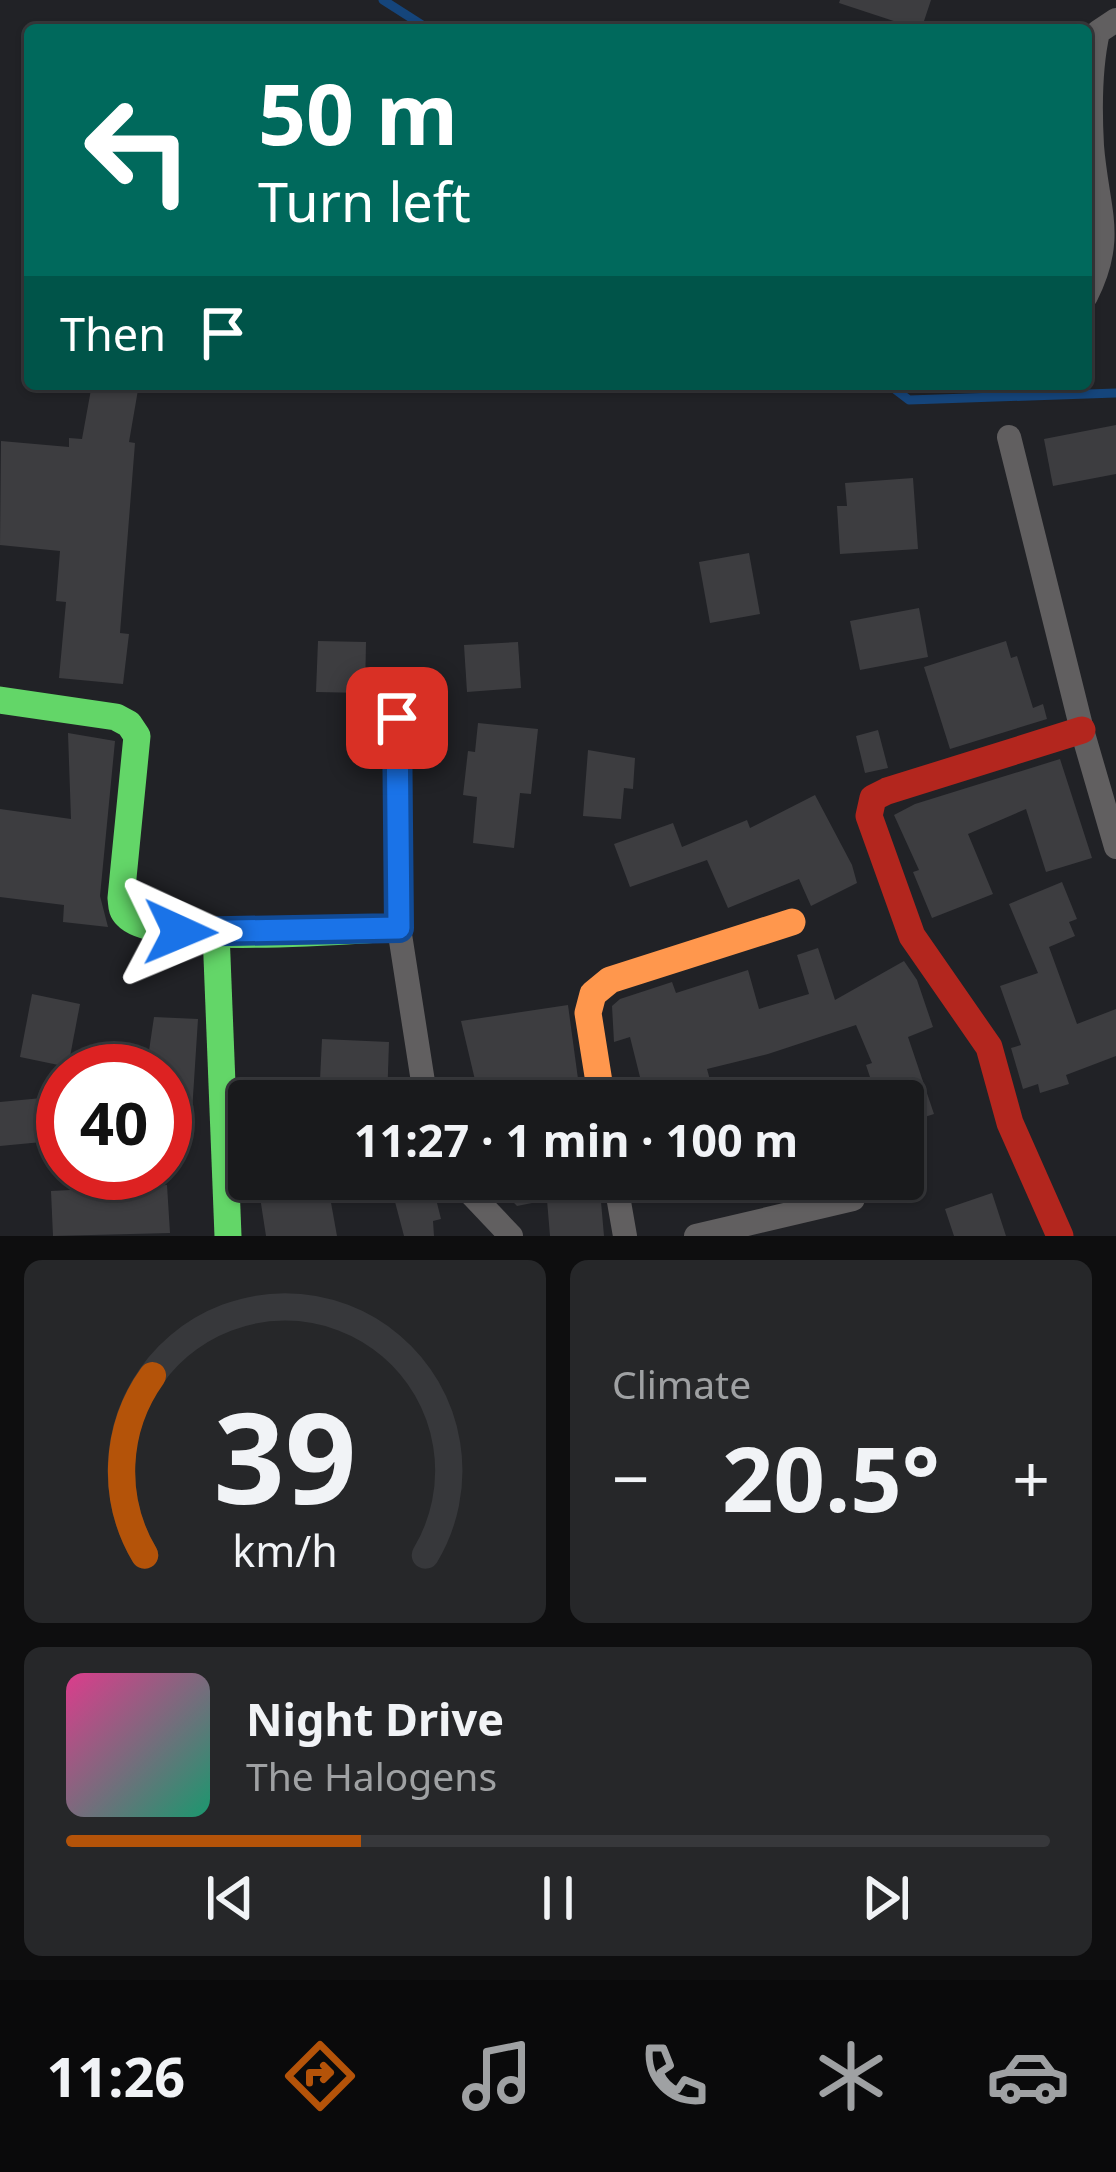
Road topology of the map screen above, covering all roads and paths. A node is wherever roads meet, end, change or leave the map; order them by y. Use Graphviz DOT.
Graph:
graph roads {
  1 [pos="1116,20"];
  2 [pos="1115,224"];
  3 [pos="1092,289"];
  4 [pos="1009,437"];
  5 [pos="0,700"];
  6 [pos="397,718"];
  7 [pos="1082,730"];
  8 [pos="1116,847"];
  9 [pos="791,922"];
  10 [pos="399,928"];
  11 [pos="216,932"];
  12 [pos="423,1080"];
  13 [pos="599,1080"];
  14 [pos="477,1200"];
  15 [pos="619,1200"];
  16 [pos="849,1200"];
  17 [pos="228,1236"];
  18 [pos="511,1236"];
  19 [pos="625,1236"];
  20 [pos="696,1236"];
  21 [pos="1060,1236"];
  1 -- 2 [label="street"];
  2 -- 3 [label="street"];
  4 -- 7 [label="street"];
  5 -- 11 [label="street"];
  6 -- 10 [label="street"];
  7 -- 8 [label="street"];
  7 -- 21 [label="street"];
  9 -- 13 [label="street"];
  10 -- 11 [label="street"];
  10 -- 12 [label="street"];
  11 -- 17 [label="street"];
  14 -- 18 [label="street"];
  15 -- 19 [label="street"];
  16 -- 20 [label="street"];
}
